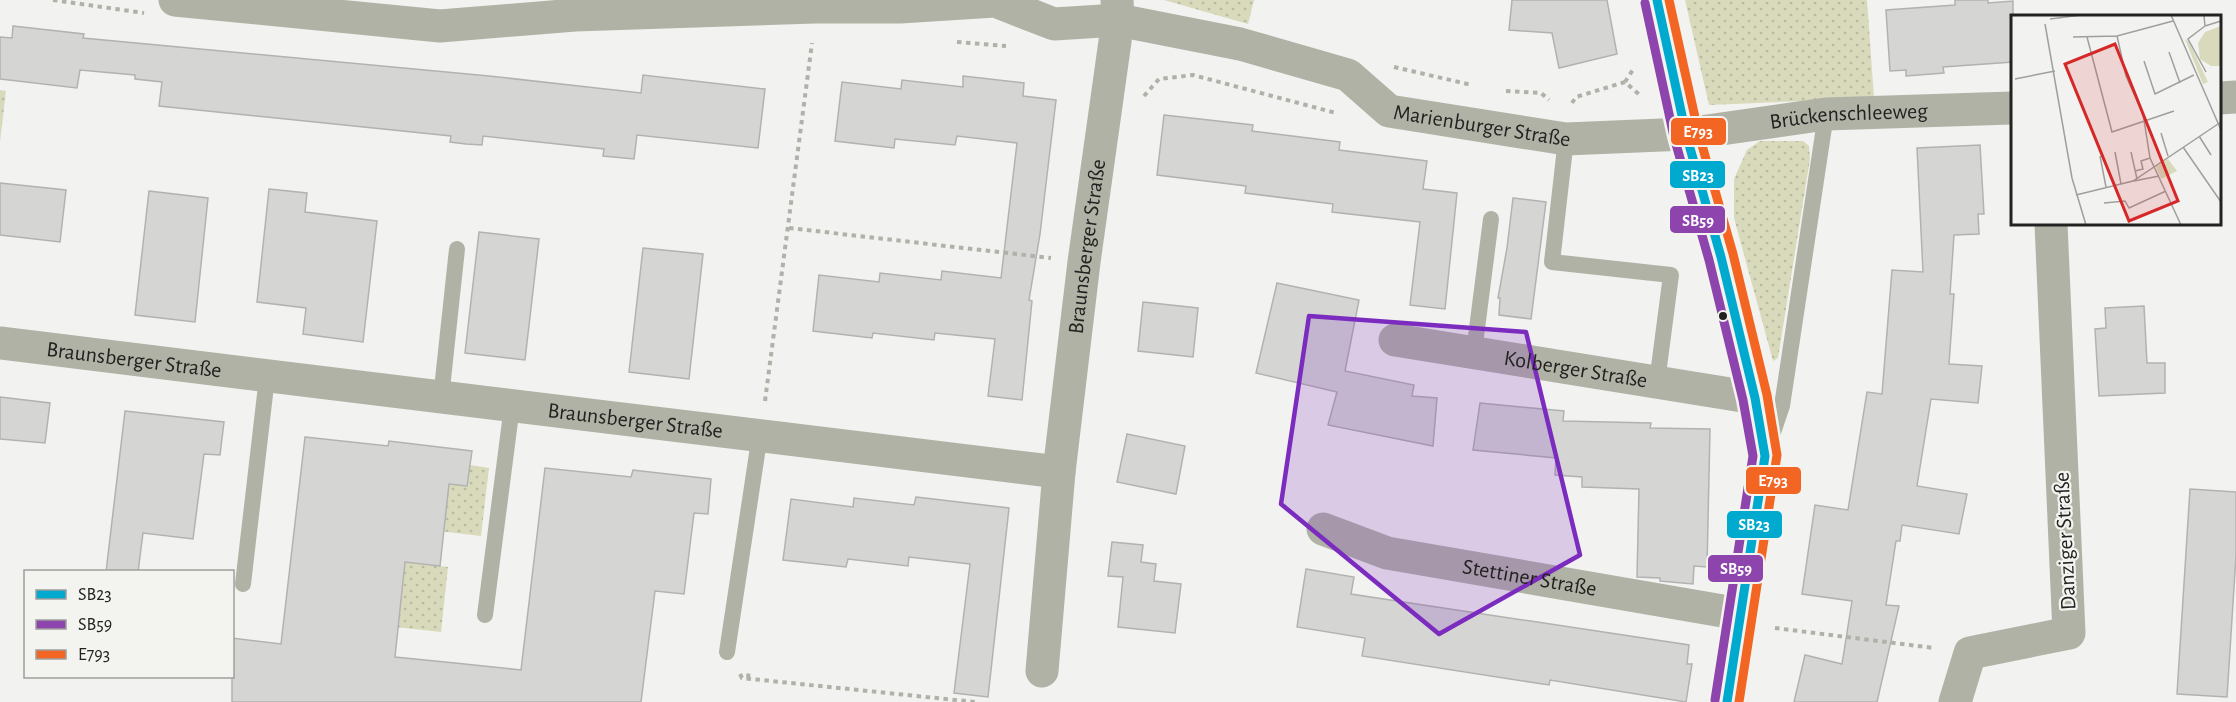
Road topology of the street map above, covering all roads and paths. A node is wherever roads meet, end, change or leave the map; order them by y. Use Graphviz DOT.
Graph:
graph roads {
  1 [pos="175,0"];
  2 [pos="1658,0"];
  3 [pos="815,7"];
  4 [pos="1117,10"];
  5 [pos="954,42"];
  6 [pos="1007,46"];
  7 [pos="1388,66"];
  8 [pos="1479,87"];
  9 [pos="1501,90"];
  10 [pos="2236,97"];
  11 [pos="2221,98"];
  12 [pos="1140,100"];
  13 [pos="1645,100"];
  14 [pos="1570,105"];
  15 [pos="1556,106"];
  16 [pos="2011,108"];
  17 [pos="1826,114"];
  18 [pos="1342,115"];
  19 [pos="1686,134"];
  20 [pos="1566,139"];
  21 [pos="1491,219"];
  22 [pos="2050,225"];
  23 [pos="789,228"];
  24 [pos="458,249"];
  25 [pos="1084,262"];
  26 [pos="1395,340"];
  27 [pos="0,342"];
  28 [pos="1474,352"];
  29 [pos="267,377"];
  30 [pos="1657,382"];
  31 [pos="441,398"];
  32 [pos="1755,398"];
  33 [pos="512,406"];
  34 [pos="760,434"];
  35 [pos="1765,456"];
  36 [pos="1059,472"];
  37 [pos="1323,529"];
  38 [pos="243,584"];
  39 [pos="485,615"];
  40 [pos="1740,619"];
  41 [pos="727,652"];
  42 [pos="1970,653"];
  43 [pos="749,666"];
  44 [pos="1042,671"];
  45 [pos="748,678"];
  46 [pos="975,702"];
  47 [pos="1727,702"];
  48 [pos="1955,702"];
  1 -- 3 [label="street, Marienburger Straße"];
  2 -- 19 [label="street"];
  3 -- 4 [label="street, Marienburger Straße"];
  3 -- 23 [label="path"];
  4 -- 20 [label="street, Marienburger Straße"];
  4 -- 25 [label="street, Braunsberger Straße"];
  5 -- 6 [label="path"];
  7 -- 8 [label="path"];
  9 -- 15 [label="path"];
  10 -- 11 [label="street"];
  12 -- 18 [label="path"];
  13 -- 14 [label="path"];
  16 -- 17 [label="street, Brückenschleeweg"];
  17 -- 19 [label="street, Brückenschleeweg"];
  17 -- 35 [label="lane"];
  19 -- 20 [label="street, Marienburger Straße"];
  19 -- 32 [label="street"];
  20 -- 30 [label="lane"];
  21 -- 28 [label="lane"];
  22 -- 42 [label="street, Danziger Straße"];
  23 -- 25 [label="path"];
  23 -- 34 [label="path"];
  24 -- 31 [label="lane"];
  25 -- 36 [label="street, Braunsberger Straße"];
  26 -- 28 [label="street, Kolberger Straße"];
  27 -- 29 [label="street, Braunsberger Straße"];
  28 -- 30 [label="street, Kolberger Straße"];
  29 -- 31 [label="street, Braunsberger Straße"];
  29 -- 38 [label="lane"];
  30 -- 32 [label="street, Kolberger Straße"];
  31 -- 33 [label="street, Braunsberger Straße"];
  32 -- 35 [label="street"];
  33 -- 34 [label="street, Braunsberger Straße"];
  33 -- 39 [label="lane"];
  34 -- 36 [label="street, Braunsberger Straße"];
  34 -- 41 [label="lane"];
  35 -- 40 [label="street"];
  36 -- 44 [label="street, Braunsberger Straße"];
  37 -- 40 [label="street, Stettiner Straße"];
  40 -- 42 [label="path"];
  40 -- 47 [label="street"];
  41 -- 45 [label="path"];
  42 -- 48 [label="street"];
  43 -- 45 [label="path"];
  45 -- 46 [label="path"];
}
